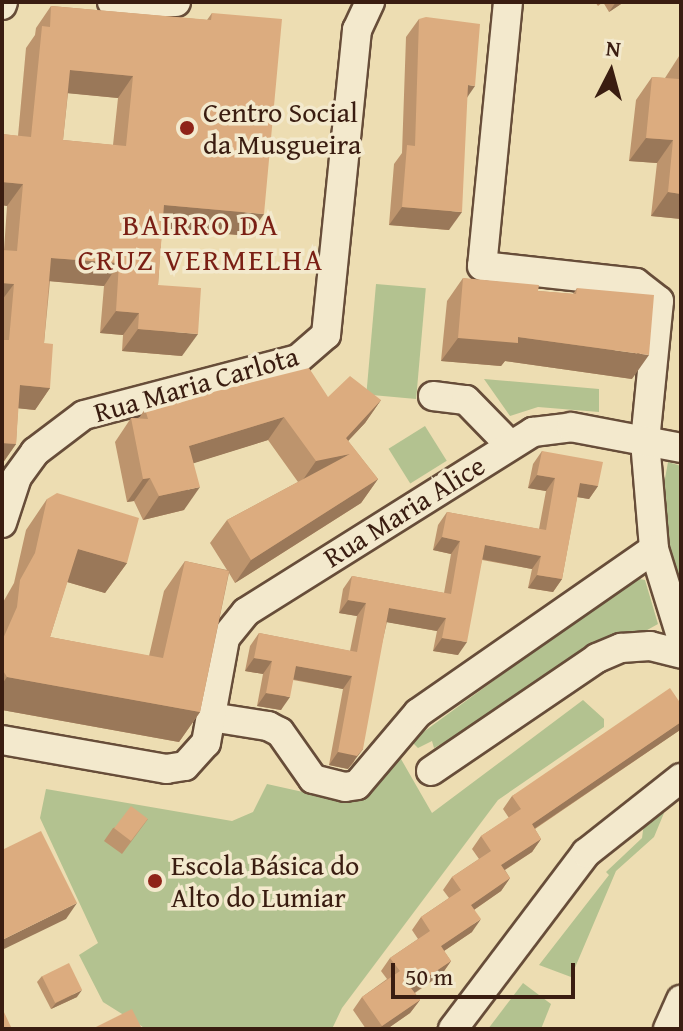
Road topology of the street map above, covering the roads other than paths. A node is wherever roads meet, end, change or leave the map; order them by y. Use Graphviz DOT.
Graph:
graph roads {
  1 [pos="112,2"];
  2 [pos="176,2"];
  3 [pos="370,2"];
  4 [pos="508,2"];
  5 [pos="433,396"];
  6 [pos="645,441"];
  7 [pos="509,444"];
  8 [pos="681,448"];
  9 [pos="2,523"];
  10 [pos="654,549"];
  11 [pos="681,636"];
  12 [pos="681,654"];
  13 [pos="211,717"];
  14 [pos="2,740"];
  15 [pos="431,771"];
  16 [pos="681,778"];
  17 [pos="681,1000"];
  18 [pos="453,1029"];
  19 [pos="668,1029"];
  1 -- 2 [label="street"];
  3 -- 9 [label="street, Rua Maria Carlota"];
  4 -- 6 [label="street"];
  5 -- 7 [label="street"];
  6 -- 7 [label="street, Rua Maria Alice"];
  6 -- 8 [label="street, Rua Maria Alice"];
  6 -- 10 [label="street"];
  7 -- 13 [label="street, Rua Maria Alice"];
  10 -- 11 [label="street"];
  10 -- 13 [label="street"];
  12 -- 15 [label="street"];
  13 -- 14 [label="street, Rua Maria Alice"];
  16 -- 18 [label="street"];
  17 -- 19 [label="street"];
}
